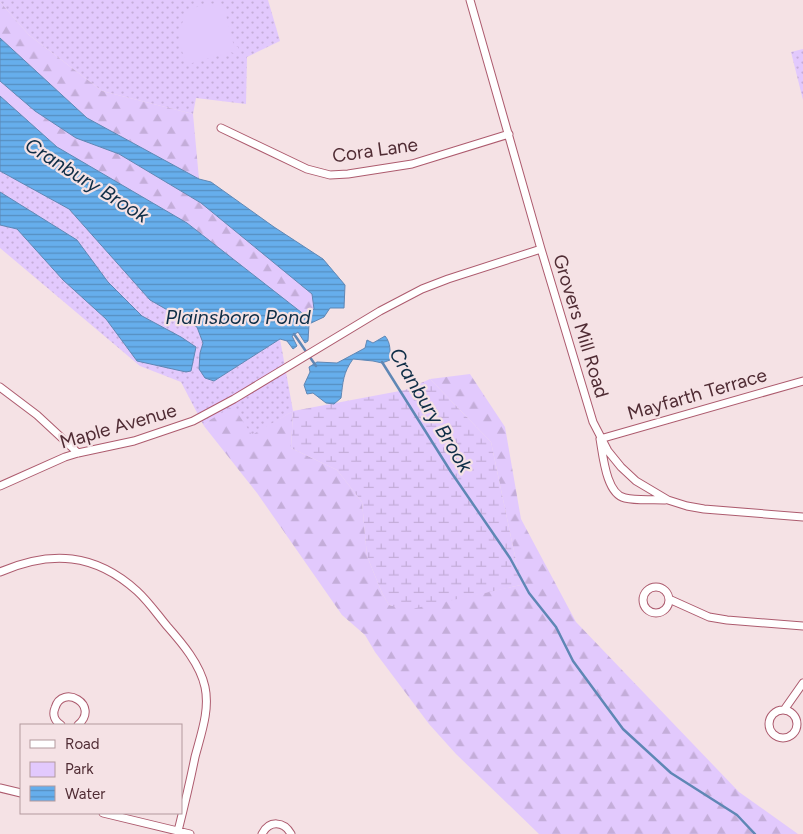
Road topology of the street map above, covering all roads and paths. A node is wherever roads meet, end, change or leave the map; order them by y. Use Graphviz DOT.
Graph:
graph roads {
  1 [pos="470,0"];
  2 [pos="221,128"];
  3 [pos="509,134"];
  4 [pos="541,249"];
  5 [pos="803,381"];
  6 [pos="0,387"];
  7 [pos="600,439"];
  8 [pos="78,452"];
  9 [pos="0,486"];
  10 [pos="668,500"];
  11 [pos="803,516"];
  12 [pos="0,572"];
  13 [pos="669,599"];
  14 [pos="803,626"];
  15 [pos="803,683"];
  16 [pos="784,710"];
  17 [pos="60,724"];
  18 [pos="79,724"];
  19 [pos="0,788"];
  20 [pos="20,793"];
  21 [pos="107,814"];
  22 [pos="182,814"];
  23 [pos="182,814"];
  24 [pos="178,831"];
  25 [pos="190,834"];
  26 [pos="262,834"];
  27 [pos="291,834"];
  1 -- 3 [label="street, Grovers Mill Road"];
  2 -- 3 [label="street, Cora Lane"];
  3 -- 4 [label="street, Grovers Mill Road"];
  4 -- 7 [label="street, Grovers Mill Road"];
  4 -- 8 [label="street, Maple Avenue"];
  5 -- 7 [label="street, Mayfarth Terrace"];
  6 -- 8 [label="street"];
  7 -- 10 [label="street, Grovers Mill Road"];
  7 -- 10 [label="street"];
  8 -- 9 [label="street, Maple Avenue"];
  10 -- 11 [label="street, Grovers Mill Road"];
  12 -- 22 [label="street"];
  13 -- 14 [label="street"];
  15 -- 16 [label="street"];
  16 -- 16 [label="street"];
  17 -- 18 [label="street"];
  19 -- 20 [label="street"];
  21 -- 24 [label="street"];
  23 -- 24 [label="street"];
  24 -- 25 [label="street"];
  26 -- 27 [label="street"];
}
